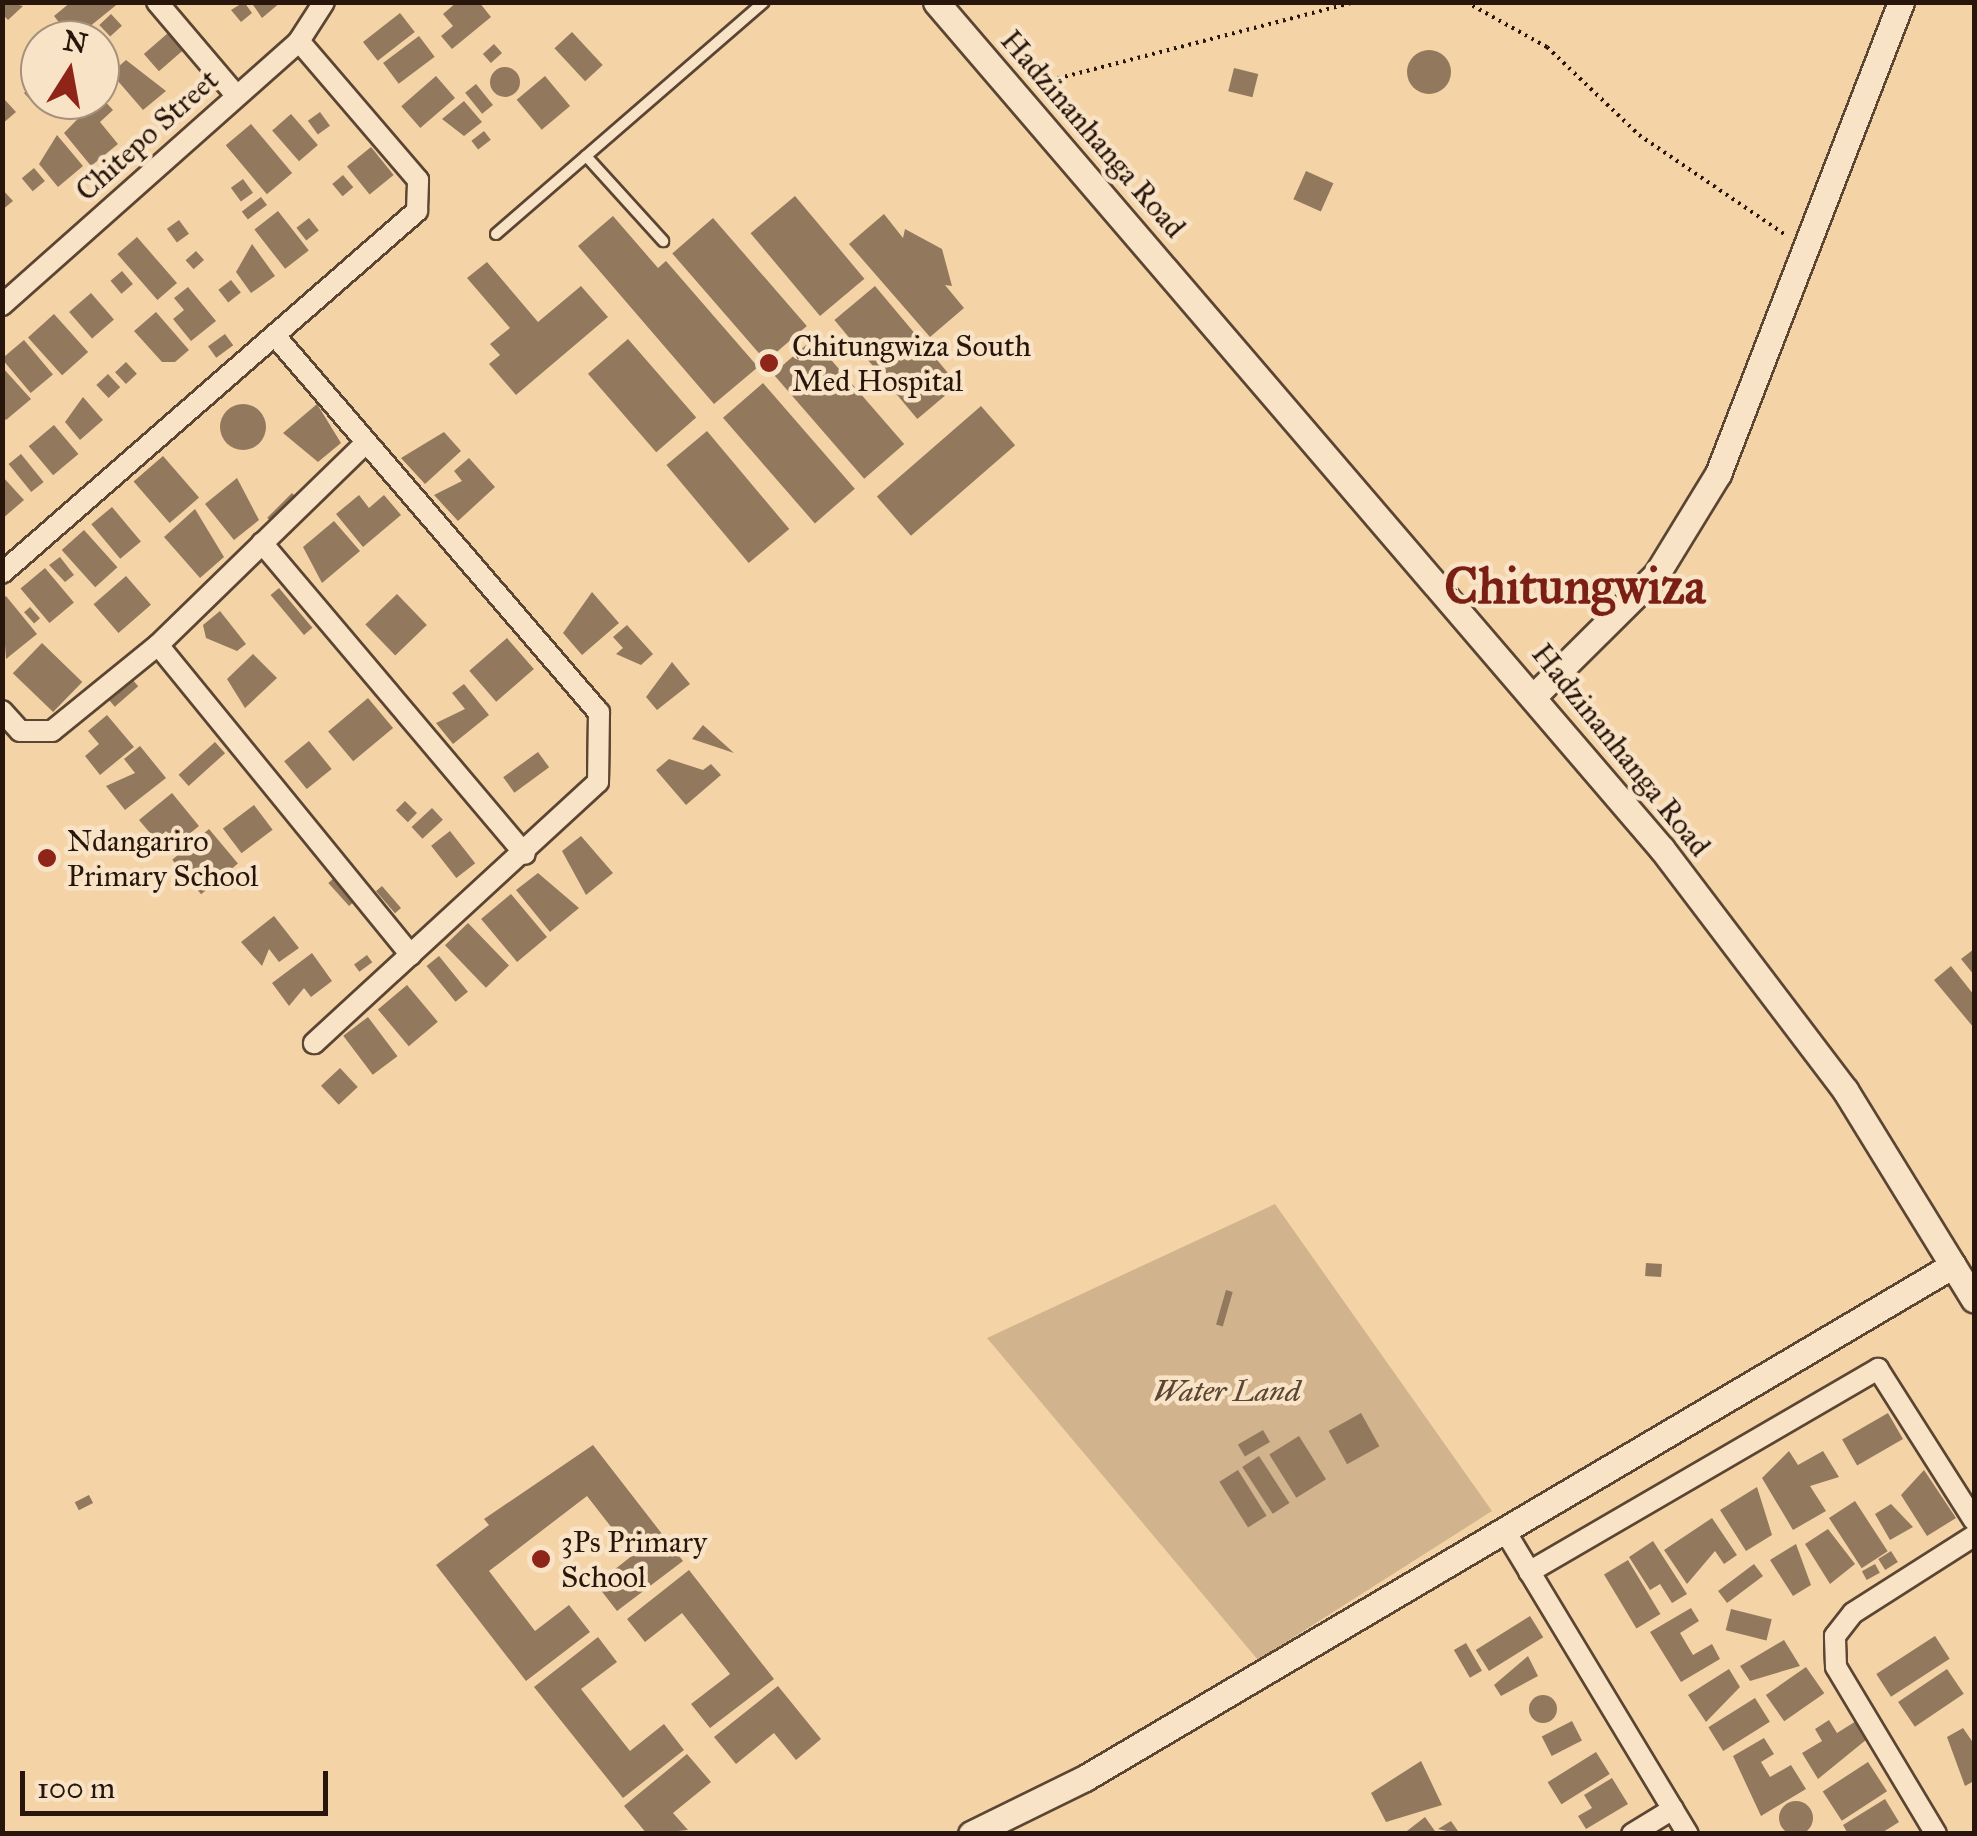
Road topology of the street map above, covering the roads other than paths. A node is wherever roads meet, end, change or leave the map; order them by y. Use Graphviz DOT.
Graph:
graph roads {
  1 [pos="157,2"];
  2 [pos="324,2"];
  3 [pos="764,2"];
  4 [pos="936,2"];
  5 [pos="1901,2"];
  6 [pos="299,42"];
  7 [pos="236,95"];
  8 [pos="586,156"];
  9 [pos="496,234"];
  10 [pos="663,241"];
  11 [pos="2,305"];
  12 [pos="276,336"];
  13 [pos="364,444"];
  14 [pos="262,544"];
  15 [pos="2,573"];
  16 [pos="158,646"];
  17 [pos="1534,695"];
  18 [pos="2,711"];
  19 [pos="525,854"];
  20 [pos="412,955"];
  21 [pos="314,1043"];
  22 [pos="1953,1265"];
  23 [pos="1974,1300"];
  24 [pos="1974,1520"];
  25 [pos="1505,1531"];
  26 [pos="1974,1536"];
  27 [pos="1530,1572"];
  28 [pos="1672,1809"];
  29 [pos="971,1834"];
  30 [pos="1632,1834"];
  31 [pos="1688,1834"];
  32 [pos="1936,1834"];
  1 -- 7 [label="street"];
  2 -- 6 [label="street, Chitepo Street"];
  3 -- 8 [label="lane"];
  4 -- 17 [label="street, Hadzinanhanga Road"];
  5 -- 17 [label="street"];
  6 -- 7 [label="street, Chitepo Street"];
  6 -- 12 [label="street"];
  7 -- 11 [label="street, Chitepo Street"];
  8 -- 9 [label="lane"];
  8 -- 10 [label="lane"];
  12 -- 13 [label="street"];
  12 -- 15 [label="street"];
  13 -- 14 [label="street"];
  13 -- 19 [label="street"];
  14 -- 16 [label="street"];
  14 -- 19 [label="street"];
  16 -- 18 [label="street"];
  16 -- 20 [label="street"];
  17 -- 22 [label="street, Hadzinanhanga Road"];
  19 -- 20 [label="street"];
  20 -- 21 [label="street"];
  22 -- 23 [label="street, Hadzinanhanga Road"];
  22 -- 25 [label="street"];
  24 -- 27 [label="street"];
  25 -- 27 [label="street"];
  25 -- 29 [label="street"];
  26 -- 32 [label="street"];
  27 -- 28 [label="street"];
  28 -- 30 [label="street"];
  28 -- 31 [label="street"];
}
